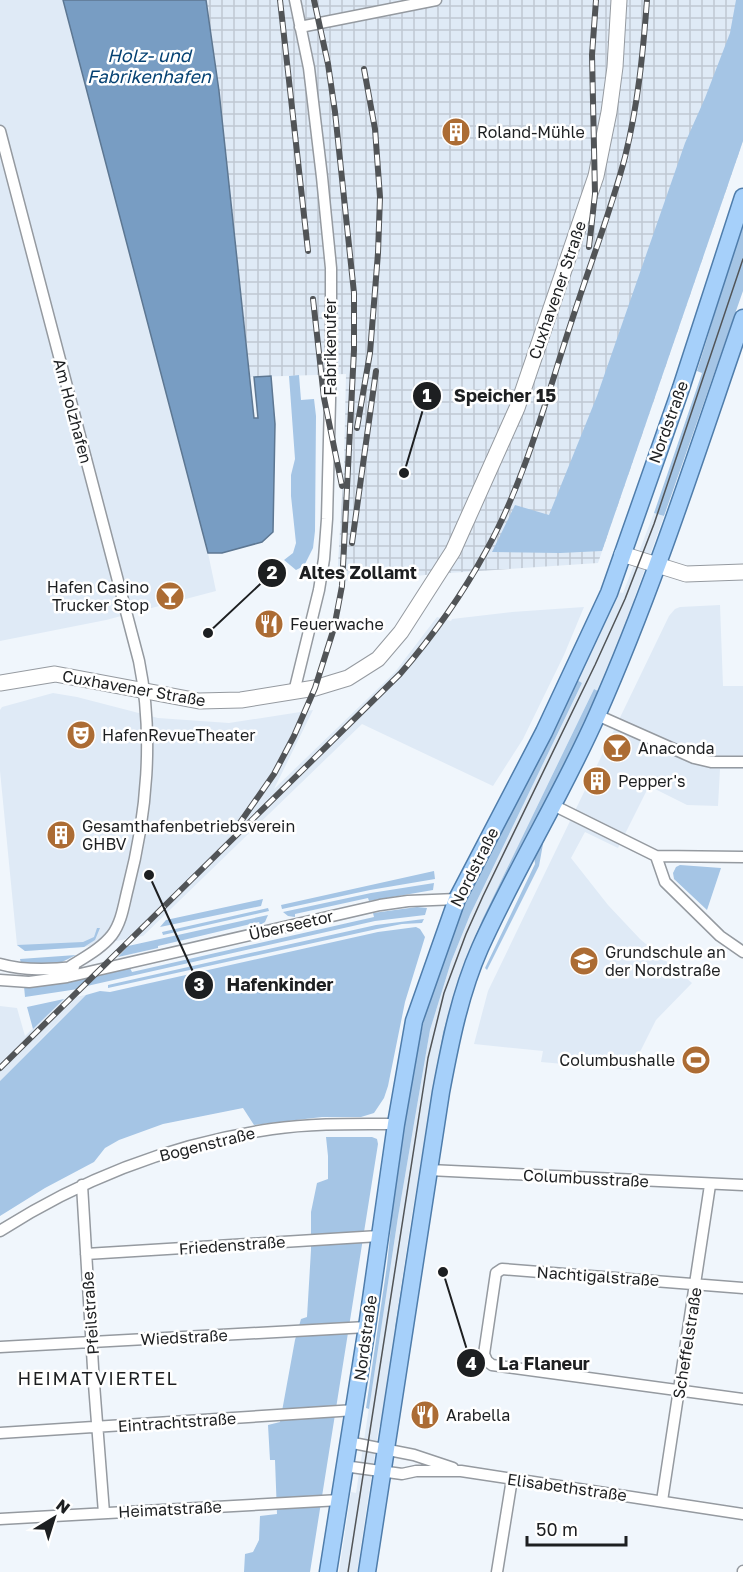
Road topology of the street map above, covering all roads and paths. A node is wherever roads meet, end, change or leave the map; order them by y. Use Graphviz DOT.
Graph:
graph roads {
  1 [pos="295,0"];
  2 [pos="436,0"];
  3 [pos="619,0"];
  4 [pos="300,27"];
  5 [pos="0,131"];
  6 [pos="743,197"];
  7 [pos="743,318"];
  8 [pos="622,554"];
  9 [pos="658,566"];
  10 [pos="743,572"];
  11 [pos="0,683"];
  12 [pos="146,692"];
  13 [pos="294,692"];
  14 [pos="597,715"];
  15 [pos="743,762"];
  16 [pos="553,805"];
  17 [pos="656,856"];
  18 [pos="743,857"];
  19 [pos="457,899"];
  20 [pos="743,952"];
  21 [pos="126,963"];
  22 [pos="0,964"];
  23 [pos="68,968"];
  24 [pos="0,980"];
  25 [pos="396,1124"];
  26 [pos="429,1170"];
  27 [pos="82,1185"];
  28 [pos="710,1185"];
  29 [pos="743,1185"];
  30 [pos="0,1231"];
  31 [pos="379,1236"];
  32 [pos="86,1254"];
  33 [pos="696,1284"];
  34 [pos="743,1288"];
  35 [pos="368,1327"];
  36 [pos="92,1341"];
  37 [pos="0,1347"];
  38 [pos="679,1391"];
  39 [pos="743,1399"];
  40 [pos="354,1410"];
  41 [pos="98,1428"];
  42 [pos="0,1433"];
  43 [pos="348,1442"];
  44 [pos="386,1449"];
  45 [pos="344,1466"];
  46 [pos="382,1471"];
  47 [pos="462,1471"];
  48 [pos="512,1479"];
  49 [pos="340,1500"];
  50 [pos="662,1501"];
  51 [pos="104,1513"];
  52 [pos="743,1514"];
  53 [pos="0,1519"];
  54 [pos="328,1572"];
  55 [pos="367,1572"];
  56 [pos="497,1572"];
  1 -- 4 [label="street, Fabrikenufer"];
  2 -- 4 [label="street"];
  3 -- 13 [label="street, Cuxhavener Straße"];
  4 -- 13 [label="street, Fabrikenufer"];
  5 -- 12 [label="street, Am Holzhafen"];
  6 -- 8 [label="main road, Nordstraße"];
  7 -- 9 [label="main road"];
  8 -- 9 [label="street"];
  8 -- 19 [label="main road, Nordstraße"];
  9 -- 10 [label="street"];
  9 -- 14 [label="main road"];
  11 -- 12 [label="street, Cuxhavener Straße"];
  12 -- 13 [label="street, Cuxhavener Straße"];
  12 -- 23 [label="street, Am Holzhafen"];
  14 -- 15 [label="street"];
  14 -- 16 [label="main road"];
  16 -- 17 [label="street"];
  16 -- 26 [label="main road"];
  17 -- 18 [label="street"];
  17 -- 20 [label="street"];
  19 -- 21 [label="street, Überseetor"];
  19 -- 25 [label="main road, Nordstraße"];
  21 -- 23 [label="street, Überseetor"];
  21 -- 24 [label="street, Überseetor"];
  22 -- 23 [label="street, Überseetor"];
  25 -- 27 [label="street, Bogenstraße"];
  25 -- 31 [label="main road, Nordstraße"];
  26 -- 28 [label="street, Columbusstraße"];
  26 -- 44 [label="main road"];
  27 -- 30 [label="street, Bogenstraße"];
  27 -- 32 [label="street, Pfeilstraße"];
  28 -- 29 [label="street, Columbusstraße"];
  28 -- 33 [label="street, Scheffelstraße"];
  31 -- 32 [label="street, Friedenstraße"];
  31 -- 35 [label="main road, Nordstraße"];
  32 -- 36 [label="street, Pfeilstraße"];
  33 -- 34 [label="street, Nachtigalstraße"];
  33 -- 38 [label="street, Scheffelstraße"];
  33 -- 38 [label="street, Nachtigalstraße"];
  35 -- 36 [label="street, Wiedstraße"];
  35 -- 40 [label="main road, Nordstraße"];
  36 -- 37 [label="street, Wiedstraße"];
  36 -- 41 [label="street, Pfeilstraße"];
  38 -- 39 [label="street, Nachtigalstraße"];
  38 -- 50 [label="street, Scheffelstraße"];
  40 -- 41 [label="street, Eintrachtstraße"];
  40 -- 43 [label="main road, Nordstraße"];
  41 -- 42 [label="street, Eintrachtstraße"];
  41 -- 51 [label="street, Pfeilstraße"];
  43 -- 44 [label="street, Elisabethstraße"];
  43 -- 45 [label="main road, Nordstraße"];
  44 -- 46 [label="main road"];
  44 -- 47 [label="street, Elisabethstraße"];
  45 -- 46 [label="street, Elisabethstraße"];
  45 -- 49 [label="main road, Nordstraße"];
  46 -- 47 [label="street, Elisabethstraße"];
  46 -- 55 [label="main road"];
  47 -- 48 [label="street, Elisabethstraße"];
  48 -- 50 [label="street, Elisabethstraße"];
  48 -- 56 [label="street"];
  49 -- 51 [label="street, Heimatstraße"];
  49 -- 54 [label="main road, Nordstraße"];
  50 -- 52 [label="street, Elisabethstraße"];
  51 -- 53 [label="street, Heimatstraße"];
}
